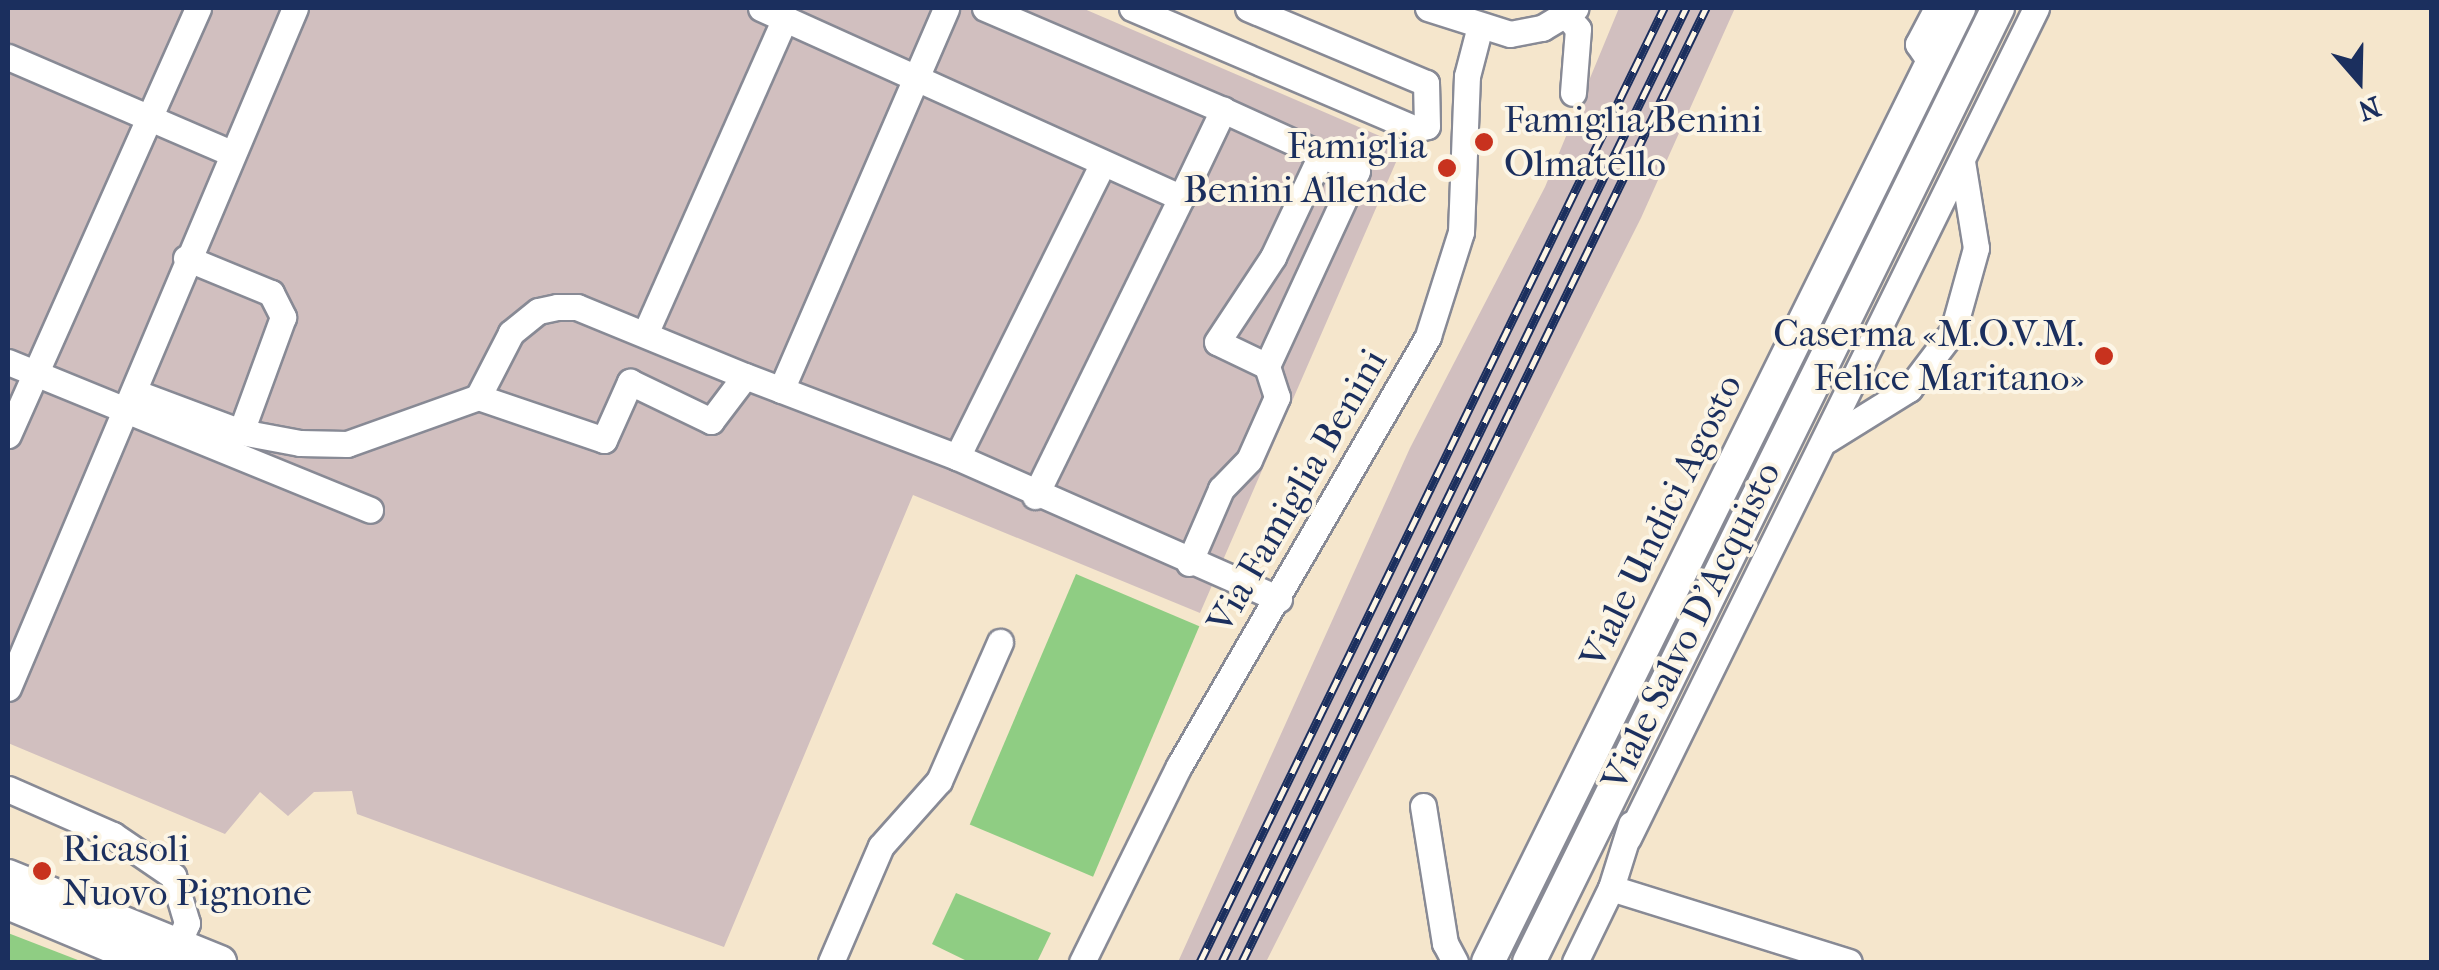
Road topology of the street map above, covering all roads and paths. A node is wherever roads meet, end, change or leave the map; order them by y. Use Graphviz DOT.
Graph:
graph roads {
  1 [pos="198,8"];
  2 [pos="296,8"];
  3 [pos="761,8"];
  4 [pos="946,8"];
  5 [pos="985,8"];
  6 [pos="1132,8"];
  7 [pos="1248,8"];
  8 [pos="1428,8"];
  9 [pos="1937,8"];
  10 [pos="1958,8"];
  11 [pos="1998,8"];
  12 [pos="2036,8"];
  13 [pos="1570,11"];
  14 [pos="785,18"];
  15 [pos="1480,26"];
  16 [pos="8,57"];
  17 [pos="1931,64"];
  18 [pos="912,81"];
  19 [pos="1573,93"];
  20 [pos="1222,110"];
  21 [pos="1924,112"];
  22 [pos="150,118"];
  23 [pos="1974,136"];
  24 [pos="231,153"];
  25 [pos="1321,155"];
  26 [pos="1962,162"];
  27 [pos="1102,165"];
  28 [pos="1181,198"];
  29 [pos="186,258"];
  30 [pos="644,334"];
  31 [pos="8,362"];
  32 [pos="1267,366"];
  33 [pos="35,374"];
  34 [pos="746,376"];
  35 [pos="782,390"];
  36 [pos="478,397"];
  37 [pos="130,402"];
  38 [pos="240,432"];
  39 [pos="8,435"];
  40 [pos="1821,446"];
  41 [pos="957,457"];
  42 [pos="1034,496"];
  43 [pos="370,510"];
  44 [pos="1189,563"];
  45 [pos="1279,599"];
  46 [pos="1000,642"];
  47 [pos="8,688"];
  48 [pos="1661,692"];
  49 [pos="8,789"];
  50 [pos="1423,806"];
  51 [pos="1628,838"];
  52 [pos="8,876"];
  53 [pos="1610,888"];
  54 [pos="8,903"];
  55 [pos="174,954"];
  56 [pos="149,962"];
  57 [pos="220,962"];
  58 [pos="831,962"];
  59 [pos="1082,962"];
  60 [pos="1456,962"];
  61 [pos="1488,962"];
  62 [pos="1528,962"];
  63 [pos="1575,962"];
  64 [pos="1849,962"];
  1 -- 22 [label="street"];
  2 -- 24 [label="street"];
  3 -- 14 [label="street"];
  4 -- 18 [label="street"];
  5 -- 20 [label="street"];
  6 -- 7 [label="street"];
  8 -- 15 [label="street"];
  9 -- 17 [label="street"];
  10 -- 17 [label="main road, Viale Undici Agosto"];
  11 -- 21 [label="main road, Viale Undici Agosto"];
  12 -- 23 [label="street, Viale Salvo D'Acquisto"];
  13 -- 15 [label="street"];
  13 -- 19 [label="street"];
  14 -- 18 [label="street"];
  14 -- 30 [label="street"];
  15 -- 45 [label="street, Via Famiglia Benini"];
  16 -- 22 [label="street"];
  17 -- 21 [label="main road, Viale Undici Agosto"];
  18 -- 27 [label="street"];
  18 -- 35 [label="street"];
  20 -- 25 [label="street"];
  20 -- 28 [label="street"];
  21 -- 23 [label="street"];
  21 -- 48 [label="main road, Viale Undici Agosto"];
  21 -- 61 [label="main road, Viale Undici Agosto"];
  22 -- 24 [label="street"];
  22 -- 33 [label="street"];
  23 -- 26 [label="street, Viale Salvo D'Acquisto"];
  24 -- 29 [label="street"];
  25 -- 32 [label="street"];
  25 -- 32 [label="street"];
  26 -- 40 [label="street, Viale Salvo D'Acquisto"];
  26 -- 40 [label="street, Viale Salvo D'Acquisto"];
  27 -- 28 [label="street"];
  27 -- 41 [label="street"];
  28 -- 42 [label="street"];
  29 -- 37 [label="street"];
  29 -- 38 [label="street"];
  30 -- 34 [label="street"];
  30 -- 36 [label="street"];
  31 -- 33 [label="street"];
  32 -- 44 [label="street"];
  33 -- 37 [label="street"];
  33 -- 39 [label="street"];
  34 -- 35 [label="street"];
  34 -- 36 [label="street"];
  35 -- 41 [label="street"];
  36 -- 38 [label="street"];
  37 -- 38 [label="street"];
  37 -- 43 [label="street"];
  37 -- 47 [label="street"];
  40 -- 51 [label="street, Viale Salvo D'Acquisto"];
  41 -- 42 [label="street"];
  42 -- 44 [label="street"];
  44 -- 45 [label="street"];
  45 -- 59 [label="street, Via Famiglia Benini"];
  46 -- 58 [label="street"];
  48 -- 51 [label="street, Viale Undici Agosto"];
  48 -- 62 [label="main road, Viale Undici Agosto"];
  49 -- 55 [label="street"];
  50 -- 60 [label="street"];
  51 -- 53 [label="street, Viale Undici Agosto"];
  52 -- 55 [label="main road"];
  53 -- 63 [label="street, Viale Undici Agosto"];
  53 -- 64 [label="street"];
  54 -- 56 [label="main road"];
  55 -- 57 [label="main road"];
}
